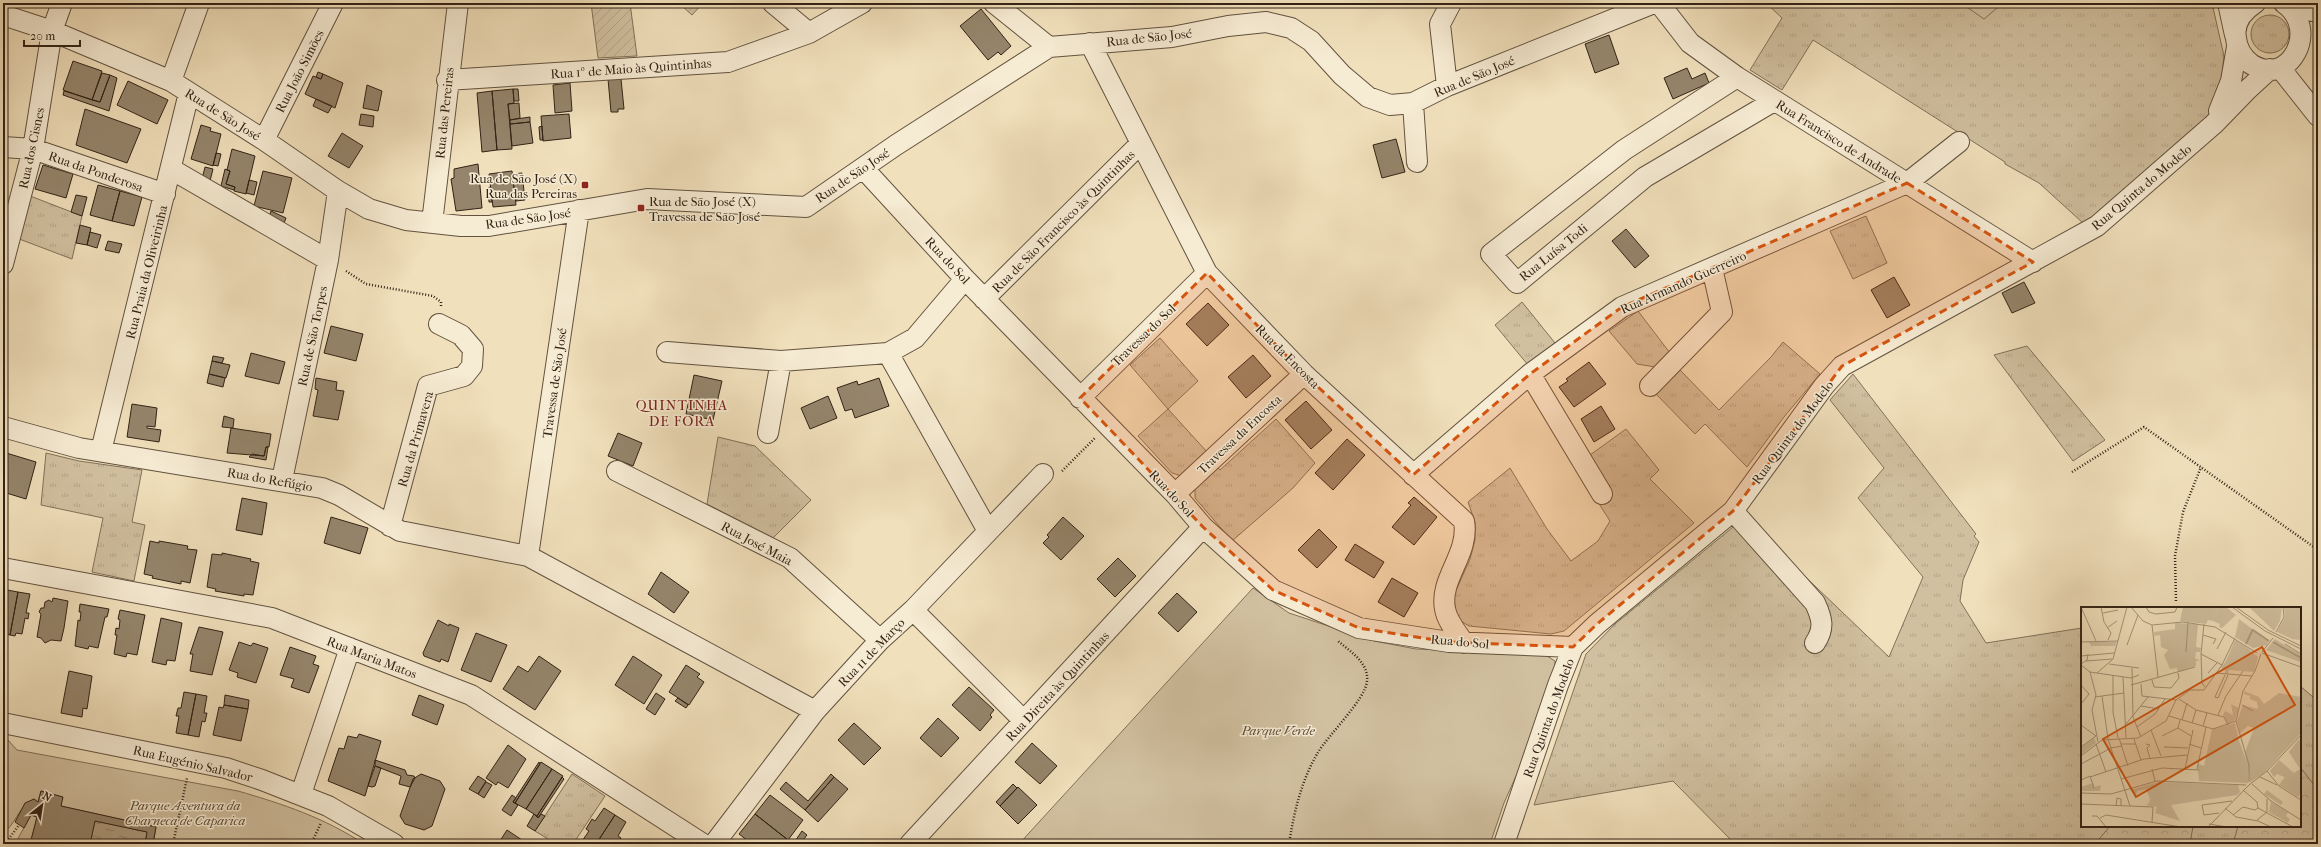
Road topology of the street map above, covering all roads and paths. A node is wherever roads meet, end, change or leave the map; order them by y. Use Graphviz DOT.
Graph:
graph roads {
  1 [pos="62,3"];
  2 [pos="199,3"];
  3 [pos="333,3"];
  4 [pos="458,3"];
  5 [pos="773,3"];
  6 [pos="862,3"];
  7 [pos="994,3"];
  8 [pos="1451,3"];
  9 [pos="1654,3"];
  10 [pos="1659,3"];
  11 [pos="2228,3"];
  12 [pos="2255,3"];
  13 [pos="2288,5"];
  14 [pos="2318,12"];
  15 [pos="3,15"];
  16 [pos="52,31"];
  17 [pos="809,33"];
  18 [pos="2318,38"];
  19 [pos="1090,42"];
  20 [pos="2236,42"];
  21 [pos="1049,47"];
  22 [pos="2282,65"];
  23 [pos="1737,77"];
  24 [pos="447,80"];
  25 [pos="171,82"];
  26 [pos="1447,86"];
  27 [pos="189,92"];
  28 [pos="1774,100"];
  29 [pos="1413,103"];
  30 [pos="2318,116"];
  31 [pos="2206,131"];
  32 [pos="264,140"];
  33 [pos="1959,142"];
  34 [pos="1141,143"];
  35 [pos="3,147"];
  36 [pos="33,149"];
  37 [pos="1417,162"];
  38 [pos="863,168"];
  39 [pos="171,169"];
  40 [pos="1907,184"];
  41 [pos="338,191"];
  42 [pos="165,194"];
  43 [pos="579,210"];
  44 [pos="432,224"];
  45 [pos="328,260"];
  46 [pos="2033,262"];
  47 [pos="3,264"];
  48 [pos="1712,268"];
  49 [pos="1207,273"];
  50 [pos="965,279"];
  51 [pos="984,299"];
  52 [pos="439,324"];
  53 [pos="666,352"];
  54 [pos="888,353"];
  55 [pos="781,361"];
  56 [pos="1304,374"];
  57 [pos="1530,374"];
  58 [pos="1650,386"];
  59 [pos="1080,398"];
  60 [pos="1107,425"];
  61 [pos="3,427"];
  62 [pos="768,433"];
  63 [pos="101,451"];
  64 [pos="2201,467"];
  65 [pos="617,472"];
  66 [pos="2072,472"];
  67 [pos="1043,474"];
  68 [pos="1413,475"];
  69 [pos="282,480"];
  70 [pos="1175,494"];
  71 [pos="1602,494"];
  72 [pos="1733,511"];
  73 [pos="390,526"];
  74 [pos="1202,527"];
  75 [pos="988,531"];
  76 [pos="2318,550"];
  77 [pos="528,556"];
  78 [pos="3,568"];
  79 [pos="2176,601"];
  80 [pos="913,610"];
  81 [pos="1326,613"];
  82 [pos="880,640"];
  83 [pos="1464,643"];
  84 [pos="1815,643"];
  85 [pos="1573,647"];
  86 [pos="350,648"];
  87 [pos="815,711"];
  88 [pos="1024,721"];
  89 [pos="3,723"];
  90 [pos="189,760"];
  91 [pos="301,794"];
  92 [pos="322,820"];
  93 [pos="19,825"];
  94 [pos="5,844"];
  95 [pos="173,844"];
  96 [pos="311,844"];
  97 [pos="394,844"];
  98 [pos="703,844"];
  99 [pos="714,844"];
  100 [pos="910,844"];
  101 [pos="1289,844"];
  102 [pos="1504,844"];
  1 -- 16 [label="street, Rua dos Cisnes"];
  2 -- 25 [label="street"];
  3 -- 32 [label="street, Rua João Simões"];
  4 -- 24 [label="street, Rua das Pereiras"];
  5 -- 17 [label="street"];
  6 -- 17 [label="street, Rua 1º de Maio às Quintinhas"];
  7 -- 21 [label="street"];
  8 -- 26 [label="street"];
  9 -- 26 [label="street, Rua de São José"];
  10 -- 23 [label="street, Rua Francisco de Andrade"];
  11 -- 20 [label="street"];
  12 -- 20 [label="street, Rua Quinta do Modelo"];
  13 -- 14 [label="street"];
  13 -- 22 [label="street"];
  15 -- 16 [label="street, Rua de São José"];
  16 -- 25 [label="street, Rua de São José"];
  16 -- 36 [label="street, Rua dos Cisnes"];
  17 -- 24 [label="street, Rua 1º de Maio às Quintinhas"];
  18 -- 22 [label="street"];
  19 -- 21 [label="street, Rua de São José"];
  19 -- 29 [label="street, Rua de São José"];
  19 -- 34 [label="street, Rua da Encosta"];
  20 -- 22 [label="street"];
  20 -- 31 [label="street, Rua Quinta do Modelo"];
  21 -- 38 [label="street, Rua de São José"];
  22 -- 30 [label="street"];
  22 -- 31 [label="street, Rua Quinta do Modelo"];
  23 -- 28 [label="street, Rua Francisco de Andrade"];
  23 -- 28 [label="street, Rua Luísa Todi"];
  24 -- 44 [label="street, Rua das Pereiras"];
  25 -- 27 [label="street, Rua de São José"];
  26 -- 29 [label="street, Rua de São José"];
  27 -- 32 [label="street, Rua de São José"];
  27 -- 39 [label="street, Rua Praia da Oliveirinha"];
  28 -- 40 [label="street, Rua Francisco de Andrade"];
  29 -- 37 [label="street"];
  31 -- 46 [label="street, Rua Quinta do Modelo"];
  32 -- 41 [label="street, Rua de São José"];
  33 -- 40 [label="street, Rua Armando Guerreiro"];
  34 -- 49 [label="street, Rua da Encosta"];
  34 -- 51 [label="street, Rua de São Francisco às Quintinhas"];
  35 -- 36 [label="street, Rua da Ponderosa"];
  36 -- 42 [label="street, Rua da Ponderosa"];
  36 -- 47 [label="street, Rua dos Cisnes"];
  38 -- 43 [label="street, Rua de São José"];
  38 -- 50 [label="street, Rua do Sol"];
  39 -- 42 [label="street, Rua Praia da Oliveirinha"];
  39 -- 45 [label="street"];
  40 -- 46 [label="street, Rua Francisco de Andrade"];
  40 -- 48 [label="street, Rua Armando Guerreiro"];
  41 -- 44 [label="street, Rua de São José"];
  41 -- 45 [label="street, Rua de São Torpes"];
  42 -- 63 [label="street, Rua Praia da Oliveirinha"];
  43 -- 44 [label="street, Rua de São José"];
  43 -- 77 [label="street, Travessa de São José"];
  45 -- 52 [label="path"];
  45 -- 69 [label="street, Rua de São Torpes"];
  46 -- 72 [label="street, Rua Quinta do Modelo"];
  48 -- 57 [label="street, Rua Armando Guerreiro"];
  48 -- 58 [label="street"];
  49 -- 56 [label="street, Rua da Encosta"];
  49 -- 59 [label="street, Travessa do Sol"];
  50 -- 51 [label="street, Rua do Sol"];
  50 -- 54 [label="street"];
  51 -- 59 [label="street, Rua do Sol"];
  52 -- 73 [label="street, Rua da Primavera"];
  53 -- 55 [label="street"];
  54 -- 55 [label="street"];
  54 -- 75 [label="street"];
  55 -- 62 [label="street"];
  56 -- 68 [label="street, Rua da Encosta"];
  56 -- 70 [label="street, Travessa da Encosta"];
  57 -- 68 [label="street, Rua Armando Guerreiro"];
  57 -- 71 [label="street"];
  59 -- 60 [label="street, Rua do Sol"];
  60 -- 67 [label="path"];
  60 -- 70 [label="street, Rua do Sol"];
  61 -- 63 [label="street, Rua do Refúgio"];
  63 -- 69 [label="street, Rua do Refúgio"];
  64 -- 66 [label="path"];
  64 -- 76 [label="path"];
  64 -- 79 [label="path"];
  65 -- 82 [label="street, Rua José Maia"];
  67 -- 75 [label="street, Rua 11 de Março"];
  68 -- 83 [label="street, Rua da Encosta"];
  69 -- 73 [label="street, Rua do Refúgio"];
  70 -- 74 [label="street, Rua do Sol"];
  72 -- 84 [label="street"];
  72 -- 85 [label="street, Rua Quinta do Modelo"];
  73 -- 77 [label="street, Rua do Refúgio"];
  74 -- 81 [label="street, Rua do Sol"];
  74 -- 88 [label="street, Rua Direita às Quintinhas"];
  75 -- 80 [label="street, Rua 11 de Março"];
  77 -- 87 [label="street, Rua do Refúgio"];
  78 -- 86 [label="street, Rua Maria Matos"];
  80 -- 82 [label="street, Rua 11 de Março"];
  80 -- 88 [label="street"];
  81 -- 83 [label="street, Rua do Sol"];
  81 -- 101 [label="path"];
  82 -- 87 [label="street, Rua 11 de Março"];
  83 -- 85 [label="street, Rua do Sol"];
  85 -- 102 [label="street, Rua Quinta do Modelo"];
  86 -- 91 [label="street"];
  86 -- 98 [label="street, Rua Maria Matos"];
  87 -- 99 [label="street, Rua 11 de Março"];
  88 -- 100 [label="street, Rua Direita às Quintinhas"];
  89 -- 90 [label="street, Rua Eugénio Salvador"];
  90 -- 91 [label="street, Rua Eugénio Salvador"];
  90 -- 95 [label="path"];
  91 -- 97 [label="street, Rua Eugénio Salvador"];
  92 -- 96 [label="path"];
  93 -- 94 [label="path"];
}
